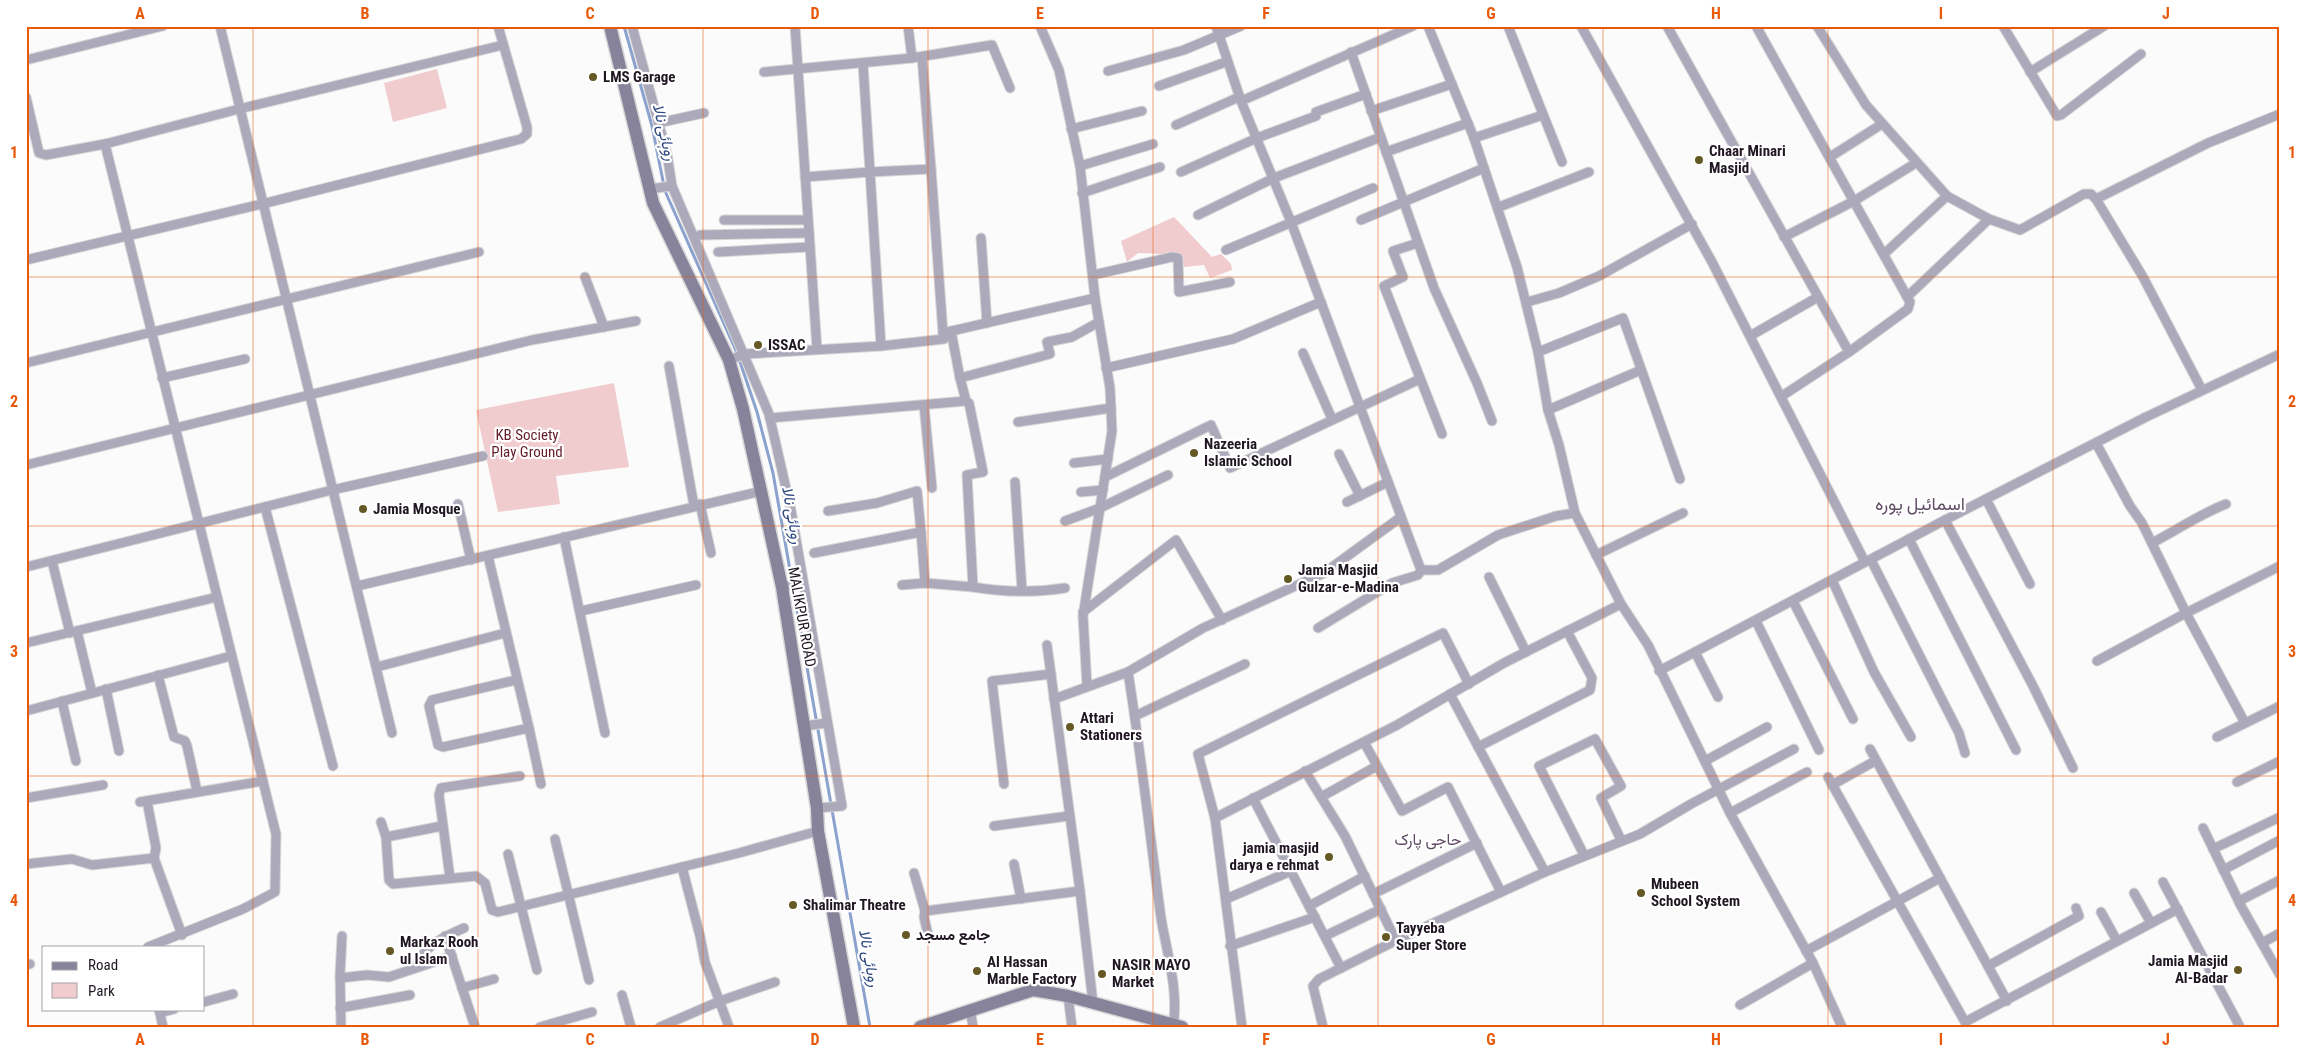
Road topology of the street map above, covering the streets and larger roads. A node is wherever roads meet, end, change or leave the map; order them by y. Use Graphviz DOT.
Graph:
graph roads {
  1 [pos="162,26"];
  2 [pos="220,26"];
  3 [pos="498,26"];
  4 [pos="610,26"];
  5 [pos="632,26"];
  6 [pos="795,26"];
  7 [pos="908,26"];
  8 [pos="1040,26"];
  9 [pos="1216,26"];
  10 [pos="1242,26"];
  11 [pos="1413,26"];
  12 [pos="1428,26"];
  13 [pos="1508,26"];
  14 [pos="1581,26"];
  15 [pos="1667,26"];
  16 [pos="1756,26"];
  17 [pos="1817,26"];
  18 [pos="2003,26"];
  19 [pos="2101,27"];
  20 [pos="1219,36"];
  21 [pos="502,45"];
  22 [pos="1351,52"];
  23 [pos="2141,54"];
  24 [pos="922,57"];
  25 [pos="912,58"];
  26 [pos="26,60"];
  27 [pos="1226,62"];
  28 [pos="863,64"];
  29 [pos="798,68"];
  30 [pos="1108,71"];
  31 [pos="764,72"];
  32 [pos="2030,72"];
  33 [pos="1452,84"];
  34 [pos="1159,86"];
  35 [pos="1010,88"];
  36 [pos="1366,94"];
  37 [pos="26,97"];
  38 [pos="1240,99"];
  39 [pos="238,109"];
  40 [pos="1142,111"];
  41 [pos="1371,111"];
  42 [pos="704,113"];
  43 [pos="2280,114"];
  44 [pos="1543,115"];
  45 [pos="658,123"];
  46 [pos="1468,123"];
  47 [pos="1882,124"];
  48 [pos="1176,125"];
  49 [pos="1070,129"];
  50 [pos="1381,137"];
  51 [pos="1257,138"];
  52 [pos="1474,138"];
  53 [pos="105,144"];
  54 [pos="1152,144"];
  55 [pos="1386,152"];
  56 [pos="1830,157"];
  57 [pos="1562,162"];
  58 [pos="1916,163"];
  59 [pos="1080,166"];
  60 [pos="1160,166"];
  61 [pos="1484,168"];
  62 [pos="931,169"];
  63 [pos="870,172"];
  64 [pos="1181,172"];
  65 [pos="1589,172"];
  66 [pos="805,177"];
  67 [pos="1274,178"];
  68 [pos="670,186"];
  69 [pos="653,188"];
  70 [pos="1373,188"];
  71 [pos="1082,193"];
  72 [pos="1947,196"];
  73 [pos="2096,199"];
  74 [pos="1854,201"];
  75 [pos="1404,202"];
  76 [pos="262,204"];
  77 [pos="1498,207"];
  78 [pos="1198,215"];
  79 [pos="1988,219"];
  80 [pos="724,220"];
  81 [pos="807,220"];
  82 [pos="1361,220"];
  83 [pos="1291,222"];
  84 [pos="1692,224"];
  85 [pos="808,234"];
  86 [pos="700,235"];
  87 [pos="127,236"];
  88 [pos="1784,237"];
  89 [pos="981,238"];
  90 [pos="1418,243"];
  91 [pos="810,247"];
  92 [pos="1226,250"];
  93 [pos="479,252"];
  94 [pos="718,252"];
  95 [pos="1884,254"];
  96 [pos="26,260"];
  97 [pos="1094,275"];
  98 [pos="586,277"];
  99 [pos="1230,282"];
  100 [pos="1818,297"];
  101 [pos="1907,297"];
  102 [pos="285,298"];
  103 [pos="1095,298"];
  104 [pos="1321,302"];
  105 [pos="1527,302"];
  106 [pos="636,321"];
  107 [pos="1099,322"];
  108 [pos="987,323"];
  109 [pos="604,327"];
  110 [pos="947,332"];
  111 [pos="151,333"];
  112 [pos="1750,336"];
  113 [pos="881,346"];
  114 [pos="817,349"];
  115 [pos="1538,352"];
  116 [pos="1849,352"];
  117 [pos="1303,353"];
  118 [pos="745,354"];
  119 [pos="2280,354"];
  120 [pos="245,359"];
  121 [pos="730,360"];
  122 [pos="26,363"];
  123 [pos="668,366"];
  124 [pos="1106,368"];
  125 [pos="1641,370"];
  126 [pos="162,378"];
  127 [pos="960,378"];
  128 [pos="1420,379"];
  129 [pos="2202,390"];
  130 [pos="309,395"];
  131 [pos="1782,396"];
  132 [pos="966,401"];
  133 [pos="924,405"];
  134 [pos="1358,406"];
  135 [pos="1111,408"];
  136 [pos="1548,410"];
  137 [pos="770,418"];
  138 [pos="1332,419"];
  139 [pos="1492,421"];
  140 [pos="1018,422"];
  141 [pos="175,429"];
  142 [pos="1442,434"];
  143 [pos="2096,444"];
  144 [pos="1339,454"];
  145 [pos="483,456"];
  146 [pos="1108,459"];
  147 [pos="1074,462"];
  148 [pos="26,465"];
  149 [pos="1168,475"];
  150 [pos="1105,477"];
  151 [pos="1680,479"];
  152 [pos="1016,482"];
  153 [pos="1388,482"];
  154 [pos="932,488"];
  155 [pos="332,490"];
  156 [pos="1103,490"];
  157 [pos="762,491"];
  158 [pos="1081,492"];
  159 [pos="1360,496"];
  160 [pos="1986,500"];
  161 [pos="1347,502"];
  162 [pos="458,504"];
  163 [pos="2226,504"];
  164 [pos="697,505"];
  165 [pos="265,507"];
  166 [pos="1100,508"];
  167 [pos="828,511"];
  168 [pos="1575,513"];
  169 [pos="1683,513"];
  170 [pos="1400,517"];
  171 [pos="1945,520"];
  172 [pos="1065,521"];
  173 [pos="198,524"];
  174 [pos="921,532"];
  175 [pos="564,538"];
  176 [pos="1909,539"];
  177 [pos="2152,543"];
  178 [pos="710,552"];
  179 [pos="814,553"];
  180 [pos="1596,555"];
  181 [pos="488,556"];
  182 [pos="470,560"];
  183 [pos="52,561"];
  184 [pos="1868,561"];
  185 [pos="2280,566"];
  186 [pos="26,567"];
  187 [pos="1421,570"];
  188 [pos="1489,577"];
  189 [pos="1832,580"];
  190 [pos="801,583"];
  191 [pos="925,583"];
  192 [pos="2030,584"];
  193 [pos="696,585"];
  194 [pos="902,585"];
  195 [pos="357,586"];
  196 [pos="785,586"];
  197 [pos="973,587"];
  198 [pos="1065,588"];
  199 [pos="1022,591"];
  200 [pos="217,597"];
  201 [pos="1793,601"];
  202 [pos="1621,604"];
  203 [pos="581,611"];
  204 [pos="1083,612"];
  205 [pos="2186,613"];
  206 [pos="1222,620"];
  207 [pos="1756,621"];
  208 [pos="1318,628"];
  209 [pos="1567,631"];
  210 [pos="73,632"];
  211 [pos="505,633"];
  212 [pos="26,643"];
  213 [pos="1047,645"];
  214 [pos="1526,652"];
  215 [pos="1695,652"];
  216 [pos="231,656"];
  217 [pos="2097,661"];
  218 [pos="1245,664"];
  219 [pos="377,667"];
  220 [pos="1659,670"];
  221 [pos="1128,672"];
  222 [pos="1052,674"];
  223 [pos="158,675"];
  224 [pos="516,680"];
  225 [pos="1469,684"];
  226 [pos="1087,686"];
  227 [pos="106,689"];
  228 [pos="92,693"];
  229 [pos="1450,694"];
  230 [pos="1718,697"];
  231 [pos="1054,699"];
  232 [pos="62,701"];
  233 [pos="2280,706"];
  234 [pos="26,711"];
  235 [pos="1135,716"];
  236 [pos="1854,719"];
  237 [pos="2245,723"];
  238 [pos="824,724"];
  239 [pos="807,726"];
  240 [pos="1767,727"];
  241 [pos="529,728"];
  242 [pos="392,733"];
  243 [pos="605,733"];
  244 [pos="1911,736"];
  245 [pos="2217,737"];
  246 [pos="1364,742"];
  247 [pos="1478,747"];
  248 [pos="1794,749"];
  249 [pos="1870,749"];
  250 [pos="1819,750"];
  251 [pos="2016,750"];
  252 [pos="119,751"];
  253 [pos="1965,754"];
  254 [pos="76,761"];
  255 [pos="1705,761"];
  256 [pos="1875,761"];
  257 [pos="2280,761"];
  258 [pos="333,766"];
  259 [pos="1377,766"];
  260 [pos="2073,768"];
  261 [pos="1304,772"];
  262 [pos="1807,772"];
  263 [pos="520,776"];
  264 [pos="263,781"];
  265 [pos="2237,782"];
  266 [pos="541,784"];
  267 [pos="1004,784"];
  268 [pos="103,785"];
  269 [pos="1719,790"];
  270 [pos="197,791"];
  271 [pos="26,798"];
  272 [pos="1253,798"];
  273 [pos="1321,798"];
  274 [pos="820,808"];
  275 [pos="1730,813"];
  276 [pos="1069,816"];
  277 [pos="2280,817"];
  278 [pos="1215,818"];
  279 [pos="381,822"];
  280 [pos="442,826"];
  281 [pos="994,826"];
  282 [pos="2203,828"];
  283 [pos="818,831"];
  284 [pos="386,837"];
  285 [pos="555,840"];
  286 [pos="1621,840"];
  287 [pos="2280,840"];
  288 [pos="1477,843"];
  289 [pos="2213,849"];
  290 [pos="508,854"];
  291 [pos="1584,855"];
  292 [pos="154,858"];
  293 [pos="26,864"];
  294 [pos="1014,864"];
  295 [pos="682,868"];
  296 [pos="2224,870"];
  297 [pos="1291,871"];
  298 [pos="1545,872"];
  299 [pos="914,874"];
  300 [pos="1365,876"];
  301 [pos="450,878"];
  302 [pos="1940,878"];
  303 [pos="2280,880"];
  304 [pos="2164,882"];
  305 [pos="1080,891"];
  306 [pos="1501,892"];
  307 [pos="2134,893"];
  308 [pos="1373,894"];
  309 [pos="568,896"];
  310 [pos="1226,898"];
  311 [pos="1021,899"];
  312 [pos="2238,901"];
  313 [pos="1897,903"];
  314 [pos="521,906"];
  315 [pos="1309,906"];
  316 [pos="1380,908"];
  317 [pos="2076,908"];
  318 [pos="2178,908"];
  319 [pos="926,911"];
  320 [pos="2102,912"];
  321 [pos="1315,917"];
  322 [pos="2151,923"];
  323 [pos="464,928"];
  324 [pos="2280,933"];
  325 [pos="182,935"];
  326 [pos="342,936"];
  327 [pos="445,936"];
  328 [pos="1325,936"];
  329 [pos="929,938"];
  330 [pos="1396,940"];
  331 [pos="2117,941"];
  332 [pos="2262,943"];
  333 [pos="151,946"];
  334 [pos="1230,946"];
  335 [pos="1806,952"];
  336 [pos="452,956"];
  337 [pos="1813,964"];
  338 [pos="1988,966"];
  339 [pos="416,967"];
  340 [pos="1342,968"];
  341 [pos="537,970"];
  342 [pos="2280,975"];
  343 [pos="340,978"];
  344 [pos="494,979"];
  345 [pos="589,980"];
  346 [pos="775,982"];
  347 [pos="462,988"];
  348 [pos="233,994"];
  349 [pos="410,995"];
  350 [pos="622,995"];
  351 [pos="1068,996"];
  352 [pos="720,1001"];
  353 [pos="2007,1001"];
  354 [pos="205,1002"];
  355 [pos="1093,1003"];
  356 [pos="1740,1005"];
  357 [pos="340,1008"];
  358 [pos="970,1009"];
  359 [pos="159,1011"];
  360 [pos="592,1012"];
  361 [pos="682,1023"];
  362 [pos="1171,1025"];
  363 [pos="163,1027"];
  364 [pos="341,1027"];
  365 [pos="475,1027"];
  366 [pos="540,1027"];
  367 [pos="631,1027"];
  368 [pos="660,1027"];
  369 [pos="729,1027"];
  370 [pos="854,1027"];
  371 [pos="920,1027"];
  372 [pos="973,1027"];
  373 [pos="1072,1027"];
  374 [pos="1242,1027"];
  375 [pos="1323,1027"];
  376 [pos="1842,1027"];
  377 [pos="2240,1027"];
  1 -- 26 [label="street"];
  2 -- 39 [label="street"];
  3 -- 21 [label="street"];
  4 -- 69 [label="street, MALIKPUR ROAD"];
  5 -- 45 [label="street"];
  6 -- 29 [label="street"];
  7 -- 25 [label="street"];
  8 -- 49 [label="street"];
  9 -- 20 [label="street"];
  10 -- 20 [label="street"];
  11 -- 22 [label="street"];
  12 -- 33 [label="street"];
  13 -- 44 [label="street"];
  14 -- 84 [label="street"];
  15 -- 88 [label="street"];
  16 -- 56 [label="street"];
  17 -- 47 [label="street"];
  18 -- 32 [label="street"];
  19 -- 32 [label="street"];
  20 -- 27 [label="street"];
  20 -- 30 [label="street"];
  21 -- 39 [label="street"];
  21 -- 76 [label="street"];
  22 -- 36 [label="street"];
  22 -- 38 [label="street"];
  23 -- 32 [label="street"];
  24 -- 25 [label="street"];
  24 -- 35 [label="street"];
  24 -- 62 [label="street"];
  25 -- 28 [label="street"];
  27 -- 34 [label="street"];
  27 -- 38 [label="street"];
  28 -- 29 [label="street"];
  28 -- 63 [label="street"];
  29 -- 31 [label="street"];
  29 -- 66 [label="street"];
  33 -- 41 [label="street"];
  33 -- 46 [label="street"];
  36 -- 41 [label="street"];
  36 -- 51 [label="street"];
  37 -- 53 [label="street"];
  38 -- 48 [label="street"];
  38 -- 51 [label="street"];
  39 -- 53 [label="street"];
  39 -- 76 [label="street"];
  40 -- 49 [label="street"];
  41 -- 50 [label="street"];
  42 -- 45 [label="street"];
  43 -- 73 [label="street"];
  44 -- 52 [label="street"];
  44 -- 57 [label="street"];
  45 -- 68 [label="street"];
  46 -- 52 [label="street"];
  46 -- 55 [label="street"];
  47 -- 56 [label="street"];
  47 -- 58 [label="street"];
  49 -- 59 [label="street"];
  50 -- 55 [label="street"];
  50 -- 67 [label="street"];
  51 -- 64 [label="street"];
  51 -- 67 [label="street"];
  52 -- 61 [label="street"];
  53 -- 87 [label="street"];
  54 -- 59 [label="street"];
  55 -- 75 [label="street"];
  56 -- 74 [label="street"];
  58 -- 72 [label="street"];
  58 -- 74 [label="street"];
  59 -- 71 [label="street"];
  60 -- 71 [label="street"];
  61 -- 75 [label="street"];
  61 -- 77 [label="street"];
  62 -- 63 [label="street"];
  62 -- 110 [label="street"];
  63 -- 66 [label="street"];
  63 -- 113 [label="street"];
  65 -- 77 [label="street"];
  66 -- 81 [label="street"];
  67 -- 78 [label="street"];
  67 -- 83 [label="street"];
  68 -- 69 [label="street"];
  68 -- 118 [label="street"];
  69 -- 121 [label="street, MALIKPUR ROAD"];
  70 -- 83 [label="street"];
  71 -- 97 [label="street"];
  72 -- 79 [label="street"];
  72 -- 95 [label="street"];
  73 -- 79 [label="street"];
  73 -- 129 [label="street"];
  74 -- 88 [label="street"];
  74 -- 95 [label="street"];
  75 -- 82 [label="street"];
  75 -- 90 [label="street"];
  76 -- 87 [label="street"];
  76 -- 102 [label="street"];
  77 -- 105 [label="street"];
  79 -- 101 [label="street"];
  80 -- 81 [label="street"];
  81 -- 85 [label="street"];
  83 -- 92 [label="street"];
  83 -- 104 [label="street"];
  84 -- 105 [label="street"];
  84 -- 112 [label="street"];
  85 -- 86 [label="street"];
  85 -- 91 [label="street"];
  87 -- 96 [label="street"];
  87 -- 111 [label="street"];
  88 -- 100 [label="street"];
  89 -- 108 [label="street"];
  90 -- 128 [label="street"];
  90 -- 139 [label="street"];
  91 -- 94 [label="street"];
  91 -- 114 [label="street"];
  93 -- 102 [label="street"];
  95 -- 101 [label="street"];
  97 -- 99 [label="street"];
  97 -- 103 [label="street"];
  98 -- 109 [label="street"];
  100 -- 112 [label="street"];
  100 -- 116 [label="street"];
  101 -- 116 [label="street"];
  102 -- 111 [label="street"];
  102 -- 130 [label="street"];
  103 -- 107 [label="street"];
  103 -- 108 [label="street"];
  104 -- 124 [label="street"];
  104 -- 134 [label="street"];
  105 -- 115 [label="street"];
  106 -- 109 [label="street"];
  107 -- 124 [label="street"];
  107 -- 127 [label="street"];
  108 -- 110 [label="street"];
  109 -- 130 [label="street"];
  110 -- 113 [label="street"];
  110 -- 127 [label="street"];
  111 -- 122 [label="street"];
  111 -- 126 [label="street"];
  112 -- 131 [label="street"];
  113 -- 114 [label="street"];
  114 -- 118 [label="street"];
  115 -- 125 [label="street"];
  115 -- 136 [label="street"];
  116 -- 131 [label="street"];
  117 -- 138 [label="street"];
  118 -- 121 [label="street"];
  118 -- 137 [label="street"];
  119 -- 129 [label="street"];
  120 -- 126 [label="street"];
  121 -- 157 [label="street, MALIKPUR ROAD"];
  123 -- 164 [label="street"];
  124 -- 135 [label="street"];
  125 -- 136 [label="street"];
  125 -- 151 [label="street"];
  126 -- 141 [label="street"];
  127 -- 132 [label="street"];
  128 -- 134 [label="street"];
  128 -- 142 [label="street"];
  129 -- 143 [label="street"];
  130 -- 141 [label="street"];
  130 -- 155 [label="street"];
  131 -- 184 [label="street"];
  132 -- 133 [label="street"];
  132 -- 197 [label="street"];
  133 -- 137 [label="street"];
  133 -- 154 [label="street"];
  134 -- 138 [label="street"];
  134 -- 153 [label="street"];
  135 -- 140 [label="street"];
  135 -- 146 [label="street"];
  136 -- 168 [label="street"];
  137 -- 190 [label="street"];
  138 -- 150 [label="street"];
  141 -- 148 [label="street"];
  141 -- 173 [label="street"];
  143 -- 160 [label="street"];
  143 -- 177 [label="street"];
  144 -- 159 [label="street"];
  145 -- 155 [label="street"];
  146 -- 147 [label="street"];
  146 -- 150 [label="street"];
  149 -- 166 [label="street"];
  150 -- 156 [label="street"];
  152 -- 199 [label="street"];
  153 -- 159 [label="street"];
  153 -- 170 [label="street"];
  155 -- 165 [label="street"];
  155 -- 195 [label="street"];
  156 -- 158 [label="street"];
  156 -- 166 [label="street"];
  157 -- 164 [label="street"];
  157 -- 196 [label="street, MALIKPUR ROAD"];
  159 -- 161 [label="street"];
  160 -- 171 [label="street"];
  160 -- 192 [label="street"];
  162 -- 182 [label="street"];
  163 -- 177 [label="street"];
  164 -- 175 [label="street"];
  164 -- 178 [label="street"];
  165 -- 173 [label="street"];
  165 -- 258 [label="street"];
  166 -- 172 [label="street"];
  166 -- 204 [label="street"];
  167 -- 174 [label="street"];
  168 -- 180 [label="street"];
  168 -- 187 [label="street"];
  169 -- 180 [label="street"];
  170 -- 187 [label="street"];
  170 -- 206 [label="street"];
  171 -- 176 [label="street"];
  171 -- 260 [label="street"];
  173 -- 183 [label="street"];
  173 -- 200 [label="street"];
  174 -- 179 [label="street"];
  174 -- 191 [label="street"];
  175 -- 181 [label="street"];
  175 -- 203 [label="street"];
  176 -- 184 [label="street"];
  176 -- 251 [label="street"];
  177 -- 205 [label="street"];
  180 -- 202 [label="street"];
  181 -- 182 [label="street"];
  181 -- 211 [label="street"];
  182 -- 195 [label="street"];
  183 -- 186 [label="street"];
  183 -- 210 [label="street"];
  184 -- 189 [label="street"];
  184 -- 253 [label="street"];
  185 -- 205 [label="street"];
  187 -- 208 [label="street"];
  188 -- 214 [label="street"];
  189 -- 201 [label="street"];
  189 -- 244 [label="street"];
  190 -- 196 [label="street"];
  190 -- 238 [label="street"];
  191 -- 194 [label="street"];
  191 -- 197 [label="street"];
  193 -- 203 [label="street"];
  195 -- 219 [label="street"];
  196 -- 239 [label="street, MALIKPUR ROAD"];
  197 -- 199 [label="street"];
  198 -- 199 [label="street"];
  200 -- 210 [label="street"];
  200 -- 216 [label="street"];
  201 -- 207 [label="street"];
  201 -- 236 [label="street"];
  202 -- 209 [label="street"];
  202 -- 220 [label="street"];
  203 -- 243 [label="street"];
  204 -- 206 [label="street"];
  204 -- 226 [label="street"];
  205 -- 217 [label="street"];
  205 -- 237 [label="street"];
  206 -- 221 [label="street"];
  207 -- 215 [label="street"];
  207 -- 250 [label="street"];
  209 -- 214 [label="street"];
  209 -- 247 [label="street"];
  210 -- 212 [label="street"];
  210 -- 228 [label="street"];
  211 -- 219 [label="street"];
  211 -- 224 [label="street"];
  213 -- 222 [label="street"];
  214 -- 225 [label="street"];
  215 -- 220 [label="street"];
  215 -- 230 [label="street"];
  216 -- 223 [label="street"];
  216 -- 264 [label="street"];
  218 -- 235 [label="street"];
  219 -- 242 [label="street"];
  220 -- 255 [label="street"];
  221 -- 226 [label="street"];
  221 -- 235 [label="street"];
  222 -- 231 [label="street"];
  222 -- 267 [label="street"];
  223 -- 227 [label="street"];
  223 -- 270 [label="street"];
  224 -- 241 [label="street"];
  224 -- 241 [label="street"];
  225 -- 229 [label="street"];
  225 -- 278 [label="street"];
  226 -- 231 [label="street"];
  227 -- 228 [label="street"];
  227 -- 252 [label="street"];
  228 -- 232 [label="street"];
  229 -- 246 [label="street"];
  229 -- 247 [label="street"];
  231 -- 276 [label="street"];
  232 -- 234 [label="street"];
  232 -- 254 [label="street"];
  233 -- 237 [label="street"];
  235 -- 362 [label="street"];
  237 -- 245 [label="street"];
  238 -- 239 [label="street"];
  238 -- 274 [label="street"];
  239 -- 274 [label="street, MALIKPUR ROAD"];
  240 -- 255 [label="street"];
  241 -- 266 [label="street"];
  246 -- 259 [label="street"];
  246 -- 261 [label="street"];
  247 -- 298 [label="street"];
  248 -- 269 [label="street"];
  249 -- 256 [label="street"];
  255 -- 269 [label="street"];
  256 -- 302 [label="street"];
  256 -- 313 [label="street"];
  257 -- 265 [label="street"];
  259 -- 273 [label="street"];
  259 -- 288 [label="street"];
  261 -- 272 [label="street"];
  261 -- 273 [label="street"];
  262 -- 275 [label="street"];
  263 -- 280 [label="street"];
  264 -- 270 [label="street"];
  264 -- 325 [label="street"];
  268 -- 271 [label="street"];
  269 -- 275 [label="street"];
  269 -- 286 [label="street"];
  270 -- 292 [label="street"];
  272 -- 278 [label="street"];
  272 -- 297 [label="street"];
  273 -- 300 [label="street"];
  274 -- 283 [label="street, MALIKPUR ROAD"];
  275 -- 335 [label="street"];
  276 -- 281 [label="street"];
  276 -- 305 [label="street"];
  277 -- 289 [label="street"];
  278 -- 310 [label="street"];
  279 -- 284 [label="street"];
  280 -- 284 [label="street"];
  280 -- 301 [label="street"];
  282 -- 289 [label="street"];
  283 -- 295 [label="street"];
  283 -- 370 [label="street, MALIKPUR ROAD"];
  284 -- 301 [label="street"];
  285 -- 309 [label="street"];
  286 -- 291 [label="street"];
  286 -- 291 [label="street"];
  287 -- 296 [label="street"];
  288 -- 306 [label="street"];
  288 -- 308 [label="street"];
  289 -- 296 [label="street"];
  290 -- 314 [label="street"];
  291 -- 298 [label="street"];
  292 -- 293 [label="street"];
  292 -- 325 [label="street"];
  294 -- 311 [label="street"];
  295 -- 309 [label="street"];
  295 -- 352 [label="street"];
  296 -- 312 [label="street"];
  297 -- 310 [label="street"];
  297 -- 315 [label="street"];
  298 -- 306 [label="street"];
  299 -- 319 [label="street"];
  300 -- 308 [label="street"];
  300 -- 315 [label="street"];
  301 -- 314 [label="street"];
  302 -- 313 [label="street"];
  302 -- 338 [label="street"];
  303 -- 312 [label="street"];
  304 -- 318 [label="street"];
  305 -- 311 [label="street"];
  305 -- 355 [label="street"];
  306 -- 330 [label="street"];
  307 -- 322 [label="street"];
  308 -- 316 [label="street"];
  309 -- 314 [label="street"];
  309 -- 345 [label="street"];
  310 -- 334 [label="street"];
  311 -- 319 [label="street"];
  312 -- 332 [label="street"];
  313 -- 335 [label="street"];
  313 -- 353 [label="street"];
  314 -- 341 [label="street"];
  315 -- 321 [label="street"];
  316 -- 328 [label="street"];
  316 -- 330 [label="street"];
  317 -- 338 [label="street"];
  318 -- 322 [label="street"];
  318 -- 377 [label="street"];
  319 -- 329 [label="street"];
  320 -- 331 [label="street"];
  321 -- 328 [label="street"];
  321 -- 334 [label="street"];
  322 -- 331 [label="street"];
  323 -- 327 [label="street"];
  324 -- 332 [label="street"];
  325 -- 333 [label="street"];
  326 -- 343 [label="street"];
  327 -- 336 [label="street"];
  327 -- 339 [label="street"];
  328 -- 340 [label="street"];
  330 -- 340 [label="street"];
  331 -- 353 [label="street"];
  332 -- 342 [label="street"];
  334 -- 374 [label="street"];
  335 -- 337 [label="street"];
  336 -- 339 [label="street"];
  336 -- 347 [label="street"];
  337 -- 356 [label="street"];
  337 -- 376 [label="street"];
  338 -- 353 [label="street"];
  339 -- 343 [label="street"];
  340 -- 375 [label="street"];
  343 -- 357 [label="street"];
  344 -- 347 [label="street"];
  346 -- 352 [label="street"];
  347 -- 365 [label="street"];
  348 -- 354 [label="street"];
  349 -- 357 [label="street"];
  350 -- 367 [label="street"];
  351 -- 355 [label="street"];
  351 -- 358 [label="street"];
  351 -- 373 [label="street"];
  352 -- 361 [label="street"];
  352 -- 369 [label="street"];
  355 -- 362 [label="street"];
  357 -- 364 [label="street"];
  358 -- 371 [label="street"];
  358 -- 372 [label="street"];
  359 -- 363 [label="street"];
  360 -- 366 [label="street"];
  361 -- 368 [label="street"];
}
